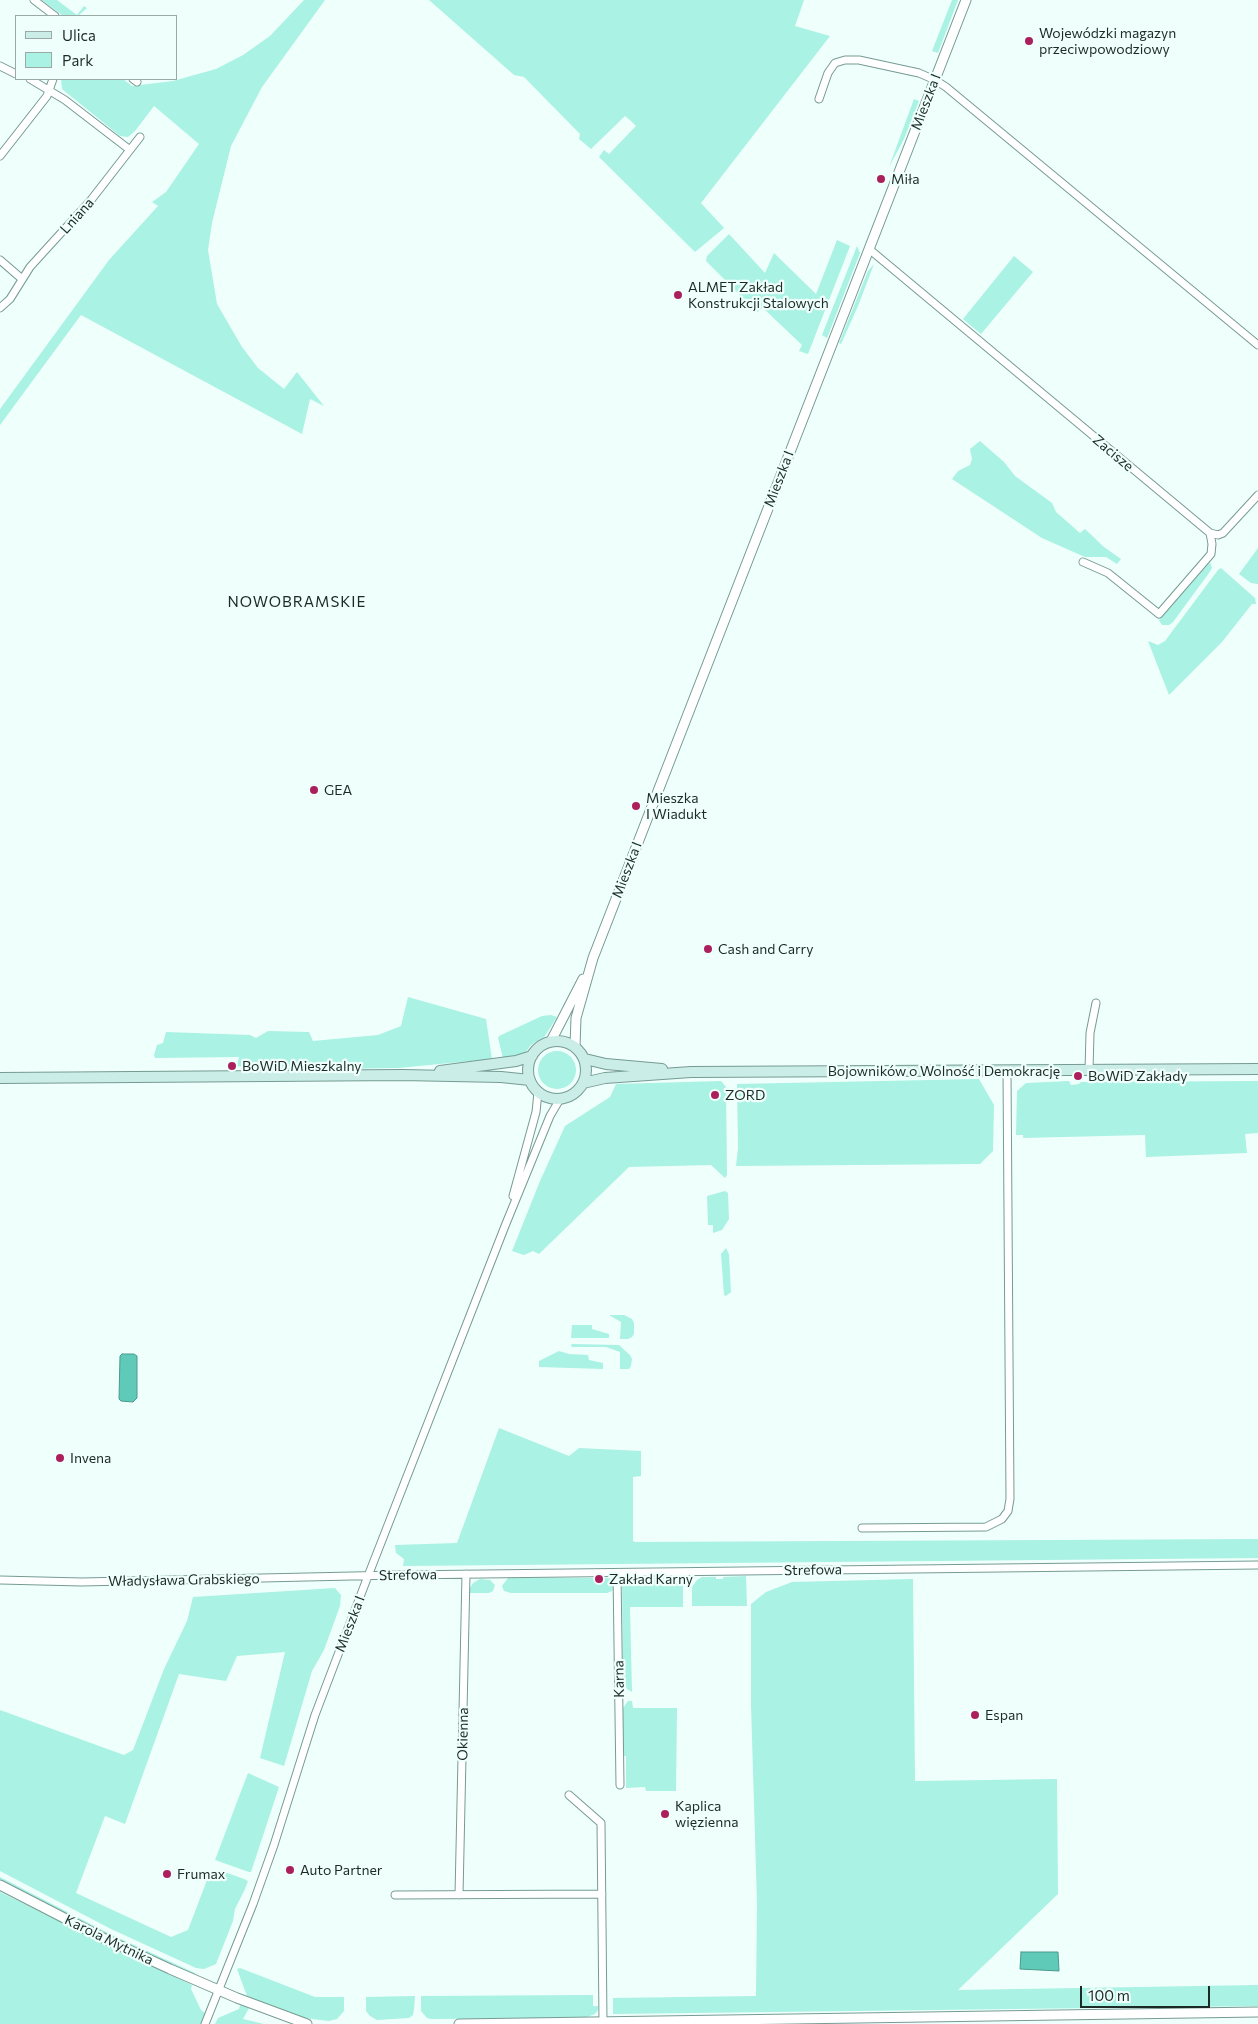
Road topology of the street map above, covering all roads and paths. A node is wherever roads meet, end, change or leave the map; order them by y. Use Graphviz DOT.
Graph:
graph roads {
  1 [pos="34,0"];
  2 [pos="966,0"];
  3 [pos="52,15"];
  4 [pos="0,66"];
  5 [pos="15,74"];
  6 [pos="32,80"];
  7 [pos="53,80"];
  8 [pos="935,80"];
  9 [pos="49,90"];
  10 [pos="818,99"];
  11 [pos="140,137"];
  12 [pos="130,150"];
  13 [pos="0,156"];
  14 [pos="869,249"];
  15 [pos="0,260"];
  16 [pos="22,279"];
  17 [pos="0,308"];
  18 [pos="1258,345"];
  19 [pos="1258,495"];
  20 [pos="1210,534"];
  21 [pos="1083,562"];
  22 [pos="593,958"];
  23 [pos="1096,1003"];
  24 [pos="551,1041"];
  25 [pos="575,1046"];
  26 [pos="532,1056"];
  27 [pos="585,1059"];
  28 [pos="1258,1069"];
  29 [pos="1089,1071"];
  30 [pos="691,1072"];
  31 [pos="1007,1072"];
  32 [pos="402,1075"];
  33 [pos="0,1078"];
  34 [pos="530,1080"];
  35 [pos="583,1084"];
  36 [pos="538,1092"];
  37 [pos="560,1099"];
  38 [pos="505,1226"];
  39 [pos="862,1528"];
  40 [pos="1258,1565"];
  41 [pos="617,1573"];
  42 [pos="466,1574"];
  43 [pos="368,1576"];
  44 [pos="0,1580"];
  45 [pos="620,1785"];
  46 [pos="569,1795"];
  47 [pos="0,1885"];
  48 [pos="602,1894"];
  49 [pos="395,1895"];
  50 [pos="459,1895"];
  51 [pos="219,1991"];
  52 [pos="1258,2012"];
  53 [pos="603,2022"];
  54 [pos="205,2024"];
  55 [pos="307,2024"];
  56 [pos="459,2024"];
  1 -- 3 [label="street"];
  2 -- 8 [label="street, Mieszka I"];
  4 -- 5 [label="street"];
  6 -- 9 [label="street"];
  7 -- 9 [label="street"];
  8 -- 10 [label="street"];
  8 -- 14 [label="street, Mieszka I"];
  8 -- 18 [label="street"];
  9 -- 12 [label="street"];
  9 -- 13 [label="street"];
  11 -- 12 [label="street, Lniana"];
  12 -- 16 [label="street, Lniana"];
  14 -- 20 [label="street, Zacisze"];
  14 -- 22 [label="street, Mieszka I"];
  15 -- 16 [label="street"];
  16 -- 17 [label="street, Lniana"];
  19 -- 20 [label="street"];
  20 -- 21 [label="street"];
  22 -- 24 [label="street, Mieszka I"];
  22 -- 25 [label="street, Mieszka I"];
  23 -- 29 [label="street"];
  24 -- 25 [label="main road"];
  24 -- 26 [label="main road"];
  25 -- 27 [label="main road"];
  26 -- 32 [label="main road"];
  26 -- 34 [label="main road"];
  27 -- 30 [label="main road, Bojowników o Wolność i Demokrację"];
  27 -- 35 [label="main road"];
  28 -- 29 [label="main road, Bojowników o Wolność i Demokrację"];
  29 -- 31 [label="main road, Bojowników o Wolność i Demokrację"];
  30 -- 31 [label="main road, Bojowników o Wolność i Demokrację"];
  30 -- 35 [label="main road, Bojowników o Wolność i Demokrację"];
  31 -- 39 [label="street"];
  32 -- 33 [label="main road"];
  32 -- 34 [label="main road"];
  34 -- 36 [label="main road"];
  35 -- 37 [label="main road"];
  36 -- 37 [label="main road"];
  36 -- 38 [label="street, Mieszka I"];
  37 -- 38 [label="street, Mieszka I"];
  38 -- 43 [label="street, Mieszka I"];
  40 -- 41 [label="street, Strefowa"];
  41 -- 42 [label="street, Strefowa"];
  41 -- 45 [label="street, Karna"];
  42 -- 43 [label="street, Strefowa"];
  42 -- 50 [label="street, Okienna"];
  43 -- 44 [label="street, Władysława Grabskiego"];
  43 -- 51 [label="street, Mieszka I"];
  46 -- 48 [label="street"];
  47 -- 51 [label="street, Karola Mytnika"];
  48 -- 50 [label="street"];
  48 -- 53 [label="street"];
  49 -- 50 [label="street"];
  51 -- 54 [label="street, Mieszka I"];
  51 -- 55 [label="street, Karola Mytnika"];
  52 -- 53 [label="street"];
  53 -- 56 [label="street"];
}
